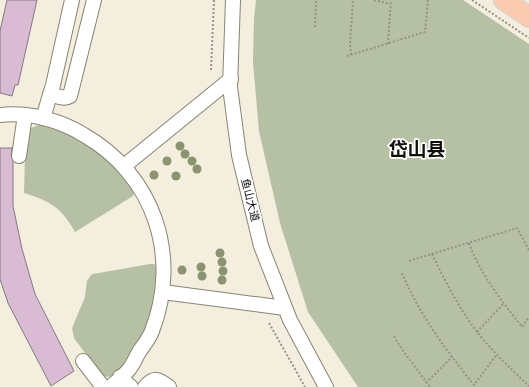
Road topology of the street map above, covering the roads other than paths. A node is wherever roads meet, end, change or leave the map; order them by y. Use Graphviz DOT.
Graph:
graph roads {
  1 [pos="72,0"];
  2 [pos="94,0"];
  3 [pos="233,0"];
  4 [pos="504,0"];
  5 [pos="522,0"];
  6 [pos="529,4"];
  7 [pos="529,17"];
  8 [pos="231,78"];
  9 [pos="50,94"];
  10 [pos="0,115"];
  11 [pos="25,115"];
  12 [pos="43,118"];
  13 [pos="19,156"];
  14 [pos="124,166"];
  15 [pos="163,292"];
  16 [pos="286,308"];
  17 [pos="82,361"];
  18 [pos="115,382"];
  19 [pos="103,387"];
  20 [pos="132,387"];
  21 [pos="145,387"];
  22 [pos="168,387"];
  23 [pos="326,387"];
  1 -- 9 [label="street"];
  2 -- 9 [label="street"];
  3 -- 8 [label="street, 鱼山大道"];
  4 -- 7 [label="highway"];
  5 -- 6 [label="highway"];
  8 -- 14 [label="street"];
  8 -- 16 [label="street, 鱼山大道"];
  9 -- 12 [label="street"];
  10 -- 11 [label="street"];
  11 -- 12 [label="street"];
  11 -- 13 [label="street"];
  12 -- 14 [label="street"];
  14 -- 15 [label="street"];
  15 -- 16 [label="street"];
  15 -- 18 [label="street"];
  16 -- 23 [label="street, 鱼山大道"];
  17 -- 19 [label="street"];
  18 -- 20 [label="street"];
  21 -- 22 [label="street"];
}
